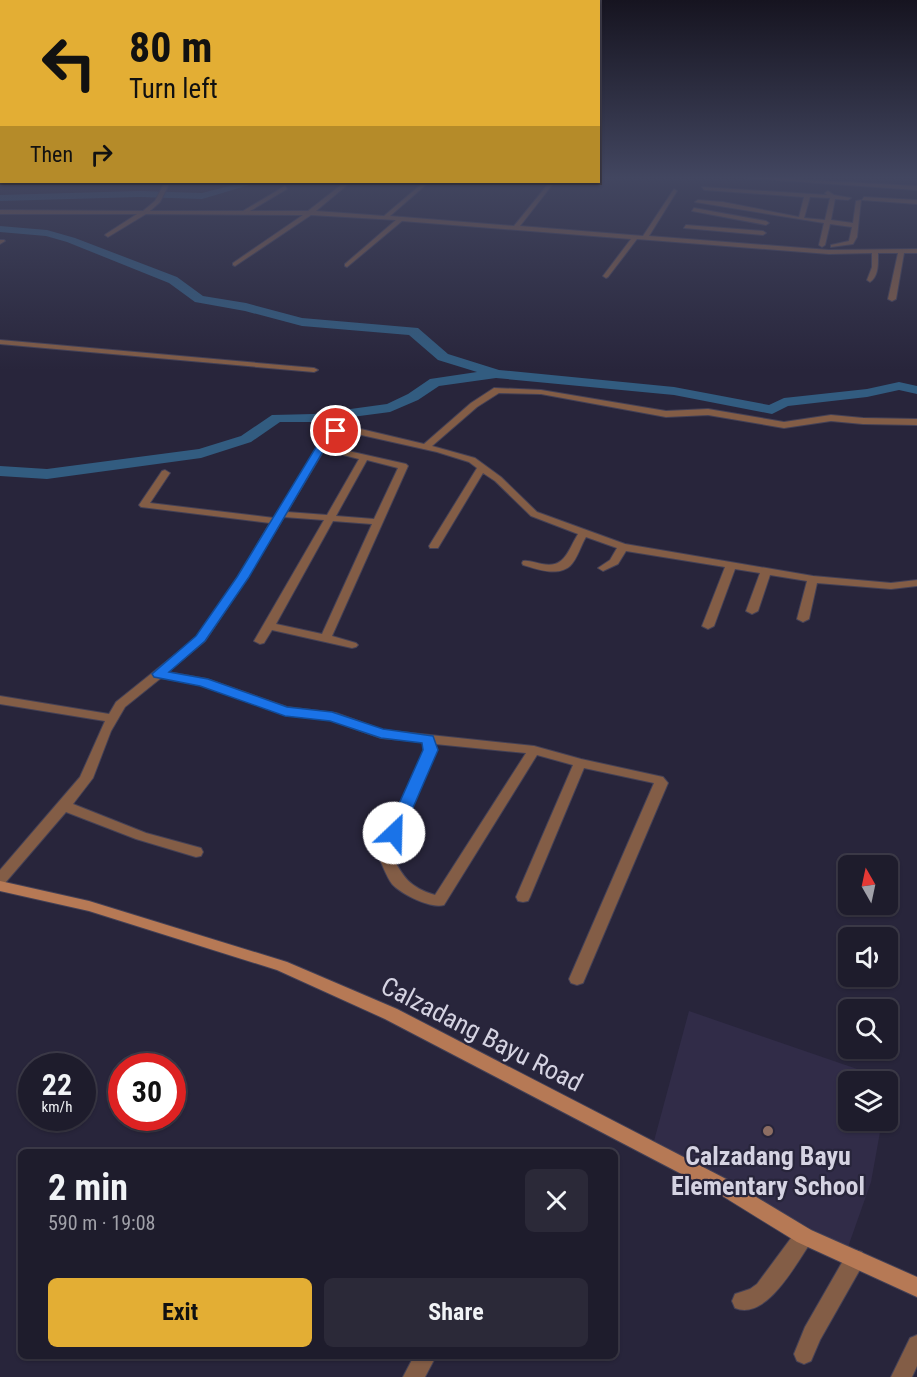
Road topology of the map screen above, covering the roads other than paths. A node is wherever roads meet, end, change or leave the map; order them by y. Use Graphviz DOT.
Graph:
graph roads {
  1 [pos="267,242"];
  2 [pos="373,242"];
  3 [pos="631,242"];
  4 [pos="710,242"];
  5 [pos="851,242"];
  6 [pos="806,244"];
  7 [pos="822,245"];
  8 [pos="917,251"];
  9 [pos="901,252"];
  10 [pos="875,253"];
  11 [pos="235,264"];
  12 [pos="347,264"];
  13 [pos="606,276"];
  14 [pos="870,280"];
  15 [pos="892,299"];
  16 [pos="0,342"];
  17 [pos="314,370"];
  18 [pos="917,423"];
  19 [pos="321,447"];
  20 [pos="424,447"];
  21 [pos="364,458"];
  22 [pos="482,467"];
  23 [pos="165,473"];
  24 [pos="279,518"];
  25 [pos="328,518"];
  26 [pos="378,522"];
  27 [pos="583,533"];
  28 [pos="434,546"];
  29 [pos="623,548"];
  30 [pos="527,563"];
  31 [pos="732,564"];
  32 [pos="603,568"];
  33 [pos="766,571"];
  34 [pos="813,579"];
  35 [pos="917,583"];
  36 [pos="752,611"];
  37 [pos="803,619"];
  38 [pos="269,626"];
  39 [pos="708,626"];
  40 [pos="326,638"];
  41 [pos="260,641"];
  42 [pos="352,645"];
  43 [pos="159,674"];
  44 [pos="0,700"];
  45 [pos="113,718"];
  46 [pos="428,740"];
  47 [pos="534,750"];
  48 [pos="580,763"];
  49 [pos="64,806"];
  50 [pos="196,852"];
  51 [pos="0,879"];
  52 [pos="0,886"];
  53 [pos="523,897"];
  54 [pos="577,979"];
  55 [pos="804,1236"];
  56 [pos="855,1259"];
  57 [pos="917,1287"];
  58 [pos="742,1301"];
  59 [pos="917,1345"];
  60 [pos="804,1354"];
  61 [pos="424,1359"];
  62 [pos="901,1376"];
  63 [pos="413,1377"];
  1 -- 11 [label="street"];
  2 -- 12 [label="street"];
  3 -- 13 [label="street"];
  4 -- 10 [label="street"];
  5 -- 7 [label="street"];
  6 -- 7 [label="street"];
  8 -- 9 [label="street"];
  9 -- 10 [label="street"];
  9 -- 15 [label="street"];
  10 -- 14 [label="street"];
  16 -- 17 [label="street"];
  18 -- 20 [label="street"];
  19 -- 20 [label="street"];
  19 -- 21 [label="street"];
  19 -- 24 [label="street"];
  20 -- 22 [label="street"];
  21 -- 25 [label="street"];
  21 -- 26 [label="street"];
  22 -- 27 [label="street"];
  22 -- 28 [label="street"];
  23 -- 24 [label="street"];
  24 -- 25 [label="street"];
  24 -- 43 [label="street"];
  25 -- 26 [label="street"];
  25 -- 38 [label="street"];
  26 -- 40 [label="street"];
  27 -- 29 [label="street"];
  27 -- 30 [label="street"];
  29 -- 31 [label="street"];
  29 -- 32 [label="street"];
  31 -- 33 [label="street"];
  31 -- 39 [label="street"];
  33 -- 34 [label="street"];
  33 -- 36 [label="street"];
  34 -- 35 [label="street"];
  34 -- 37 [label="street"];
  38 -- 40 [label="street"];
  38 -- 41 [label="street"];
  40 -- 42 [label="street"];
  43 -- 45 [label="street"];
  43 -- 46 [label="street"];
  44 -- 45 [label="street"];
  45 -- 49 [label="street"];
  46 -- 47 [label="street"];
  46 -- 47 [label="street"];
  47 -- 48 [label="street"];
  48 -- 53 [label="street"];
  48 -- 54 [label="street"];
  49 -- 50 [label="street"];
  49 -- 51 [label="street"];
  52 -- 55 [label="street, Calzadang Bayu Road"];
  55 -- 56 [label="street, Calzadang Bayu Road"];
  55 -- 58 [label="street"];
  56 -- 57 [label="street, Calzadang Bayu Road"];
  56 -- 60 [label="street"];
  59 -- 62 [label="street"];
  61 -- 63 [label="street"];
}
